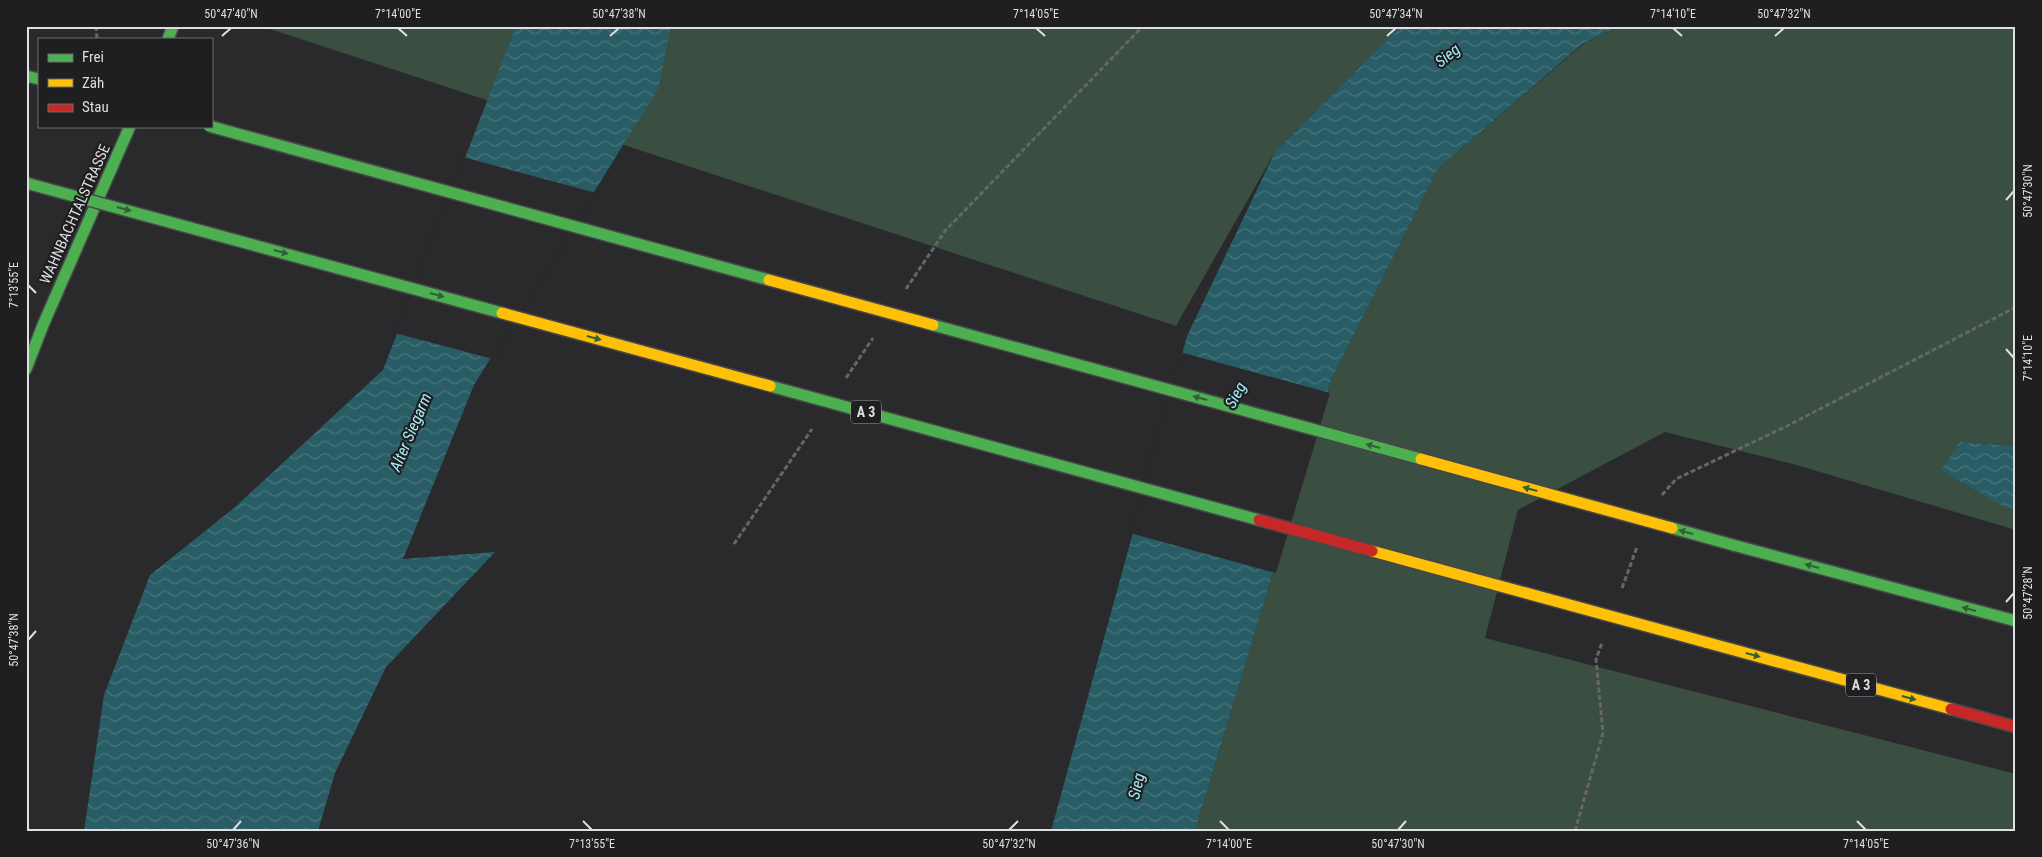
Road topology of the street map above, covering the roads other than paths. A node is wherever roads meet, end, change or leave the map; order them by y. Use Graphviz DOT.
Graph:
graph roads {
  1 [pos="173,26"];
  2 [pos="168,38"];
  3 [pos="26,76"];
  4 [pos="38,80"];
  5 [pos="212,127"];
  6 [pos="129,128"];
  7 [pos="26,182"];
  8 [pos="26,369"];
  9 [pos="2016,621"];
  10 [pos="2016,727"];
  1 -- 2 [label="main road"];
  3 -- 4 [label="main road"];
  9 -- 5 [label="main road, one-way, bridge"];
  6 -- 8 [label="main road, WAHNBACHTALSTRASSE"];
  7 -- 10 [label="main road, A 3, one-way, bridge"];
}
